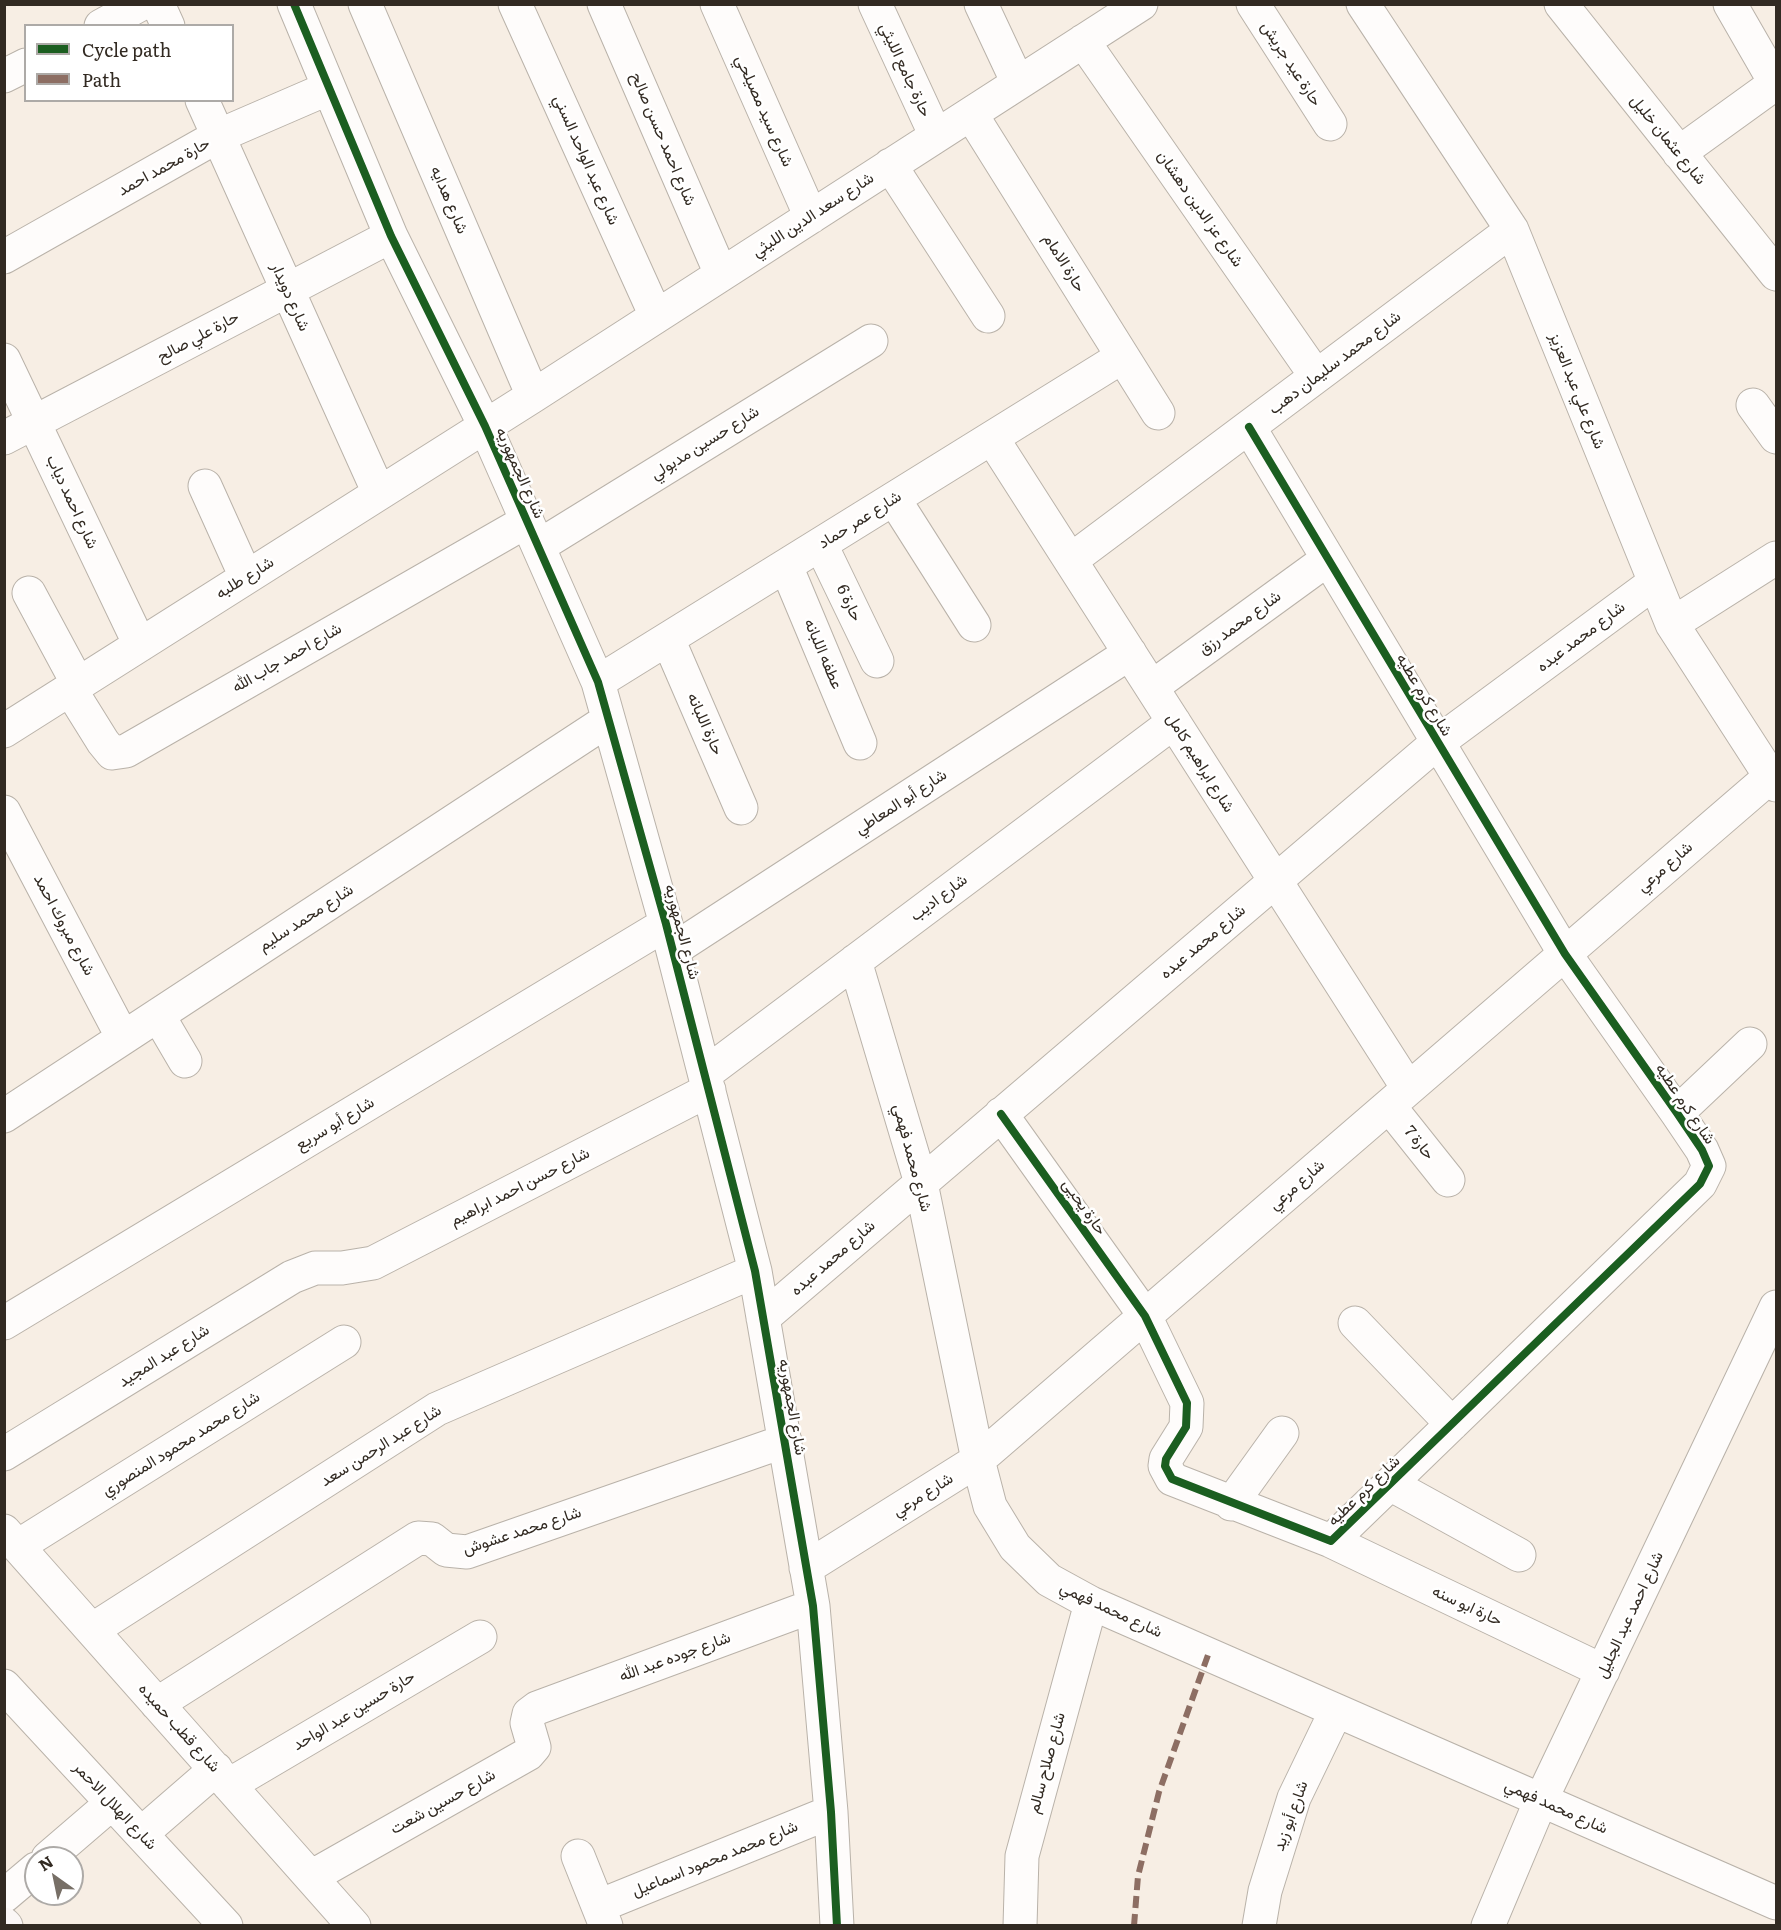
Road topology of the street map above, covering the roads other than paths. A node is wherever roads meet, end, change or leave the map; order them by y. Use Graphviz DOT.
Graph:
graph roads {
  1 [pos="141,4"];
  2 [pos="158,4"];
  3 [pos="294,4"];
  4 [pos="365,4"];
  5 [pos="515,4"];
  6 [pos="604,4"];
  7 [pos="717,4"];
  8 [pos="874,4"];
  9 [pos="981,4"];
  10 [pos="1140,4"];
  11 [pos="1253,4"];
  12 [pos="1363,4"];
  13 [pos="1561,4"];
  14 [pos="1730,4"];
  15 [pos="105,24"];
  16 [pos="167,24"];
  17 [pos="1083,41"];
  18 [pos="24,66"];
  19 [pos="4,76"];
  20 [pos="1018,83"];
  21 [pos="1776,83"];
  22 [pos="328,88"];
  23 [pos="203,102"];
  24 [pos="971,114"];
  25 [pos="1330,124"];
  26 [pos="218,136"];
  27 [pos="936,136"];
  28 [pos="1679,153"];
  29 [pos="890,165"];
  30 [pos="811,217"];
  31 [pos="1512,230"];
  32 [pos="391,237"];
  33 [pos="4,256"];
  34 [pos="721,274"];
  35 [pos="1776,274"];
  36 [pos="287,290"];
  37 [pos="656,316"];
  38 [pos="988,316"];
  39 [pos="871,340"];
  40 [pos="1122,357"];
  41 [pos="4,360"];
  42 [pos="1316,376"];
  43 [pos="533,396"];
  44 [pos="1754,405"];
  45 [pos="1158,413"];
  46 [pos="34,423"];
  47 [pos="485,426"];
  48 [pos="1249,427"];
  49 [pos="1776,437"];
  50 [pos="4,438"];
  51 [pos="992,438"];
  52 [pos="205,486"];
  53 [pos="379,493"];
  54 [pos="894,499"];
  55 [pos="533,533"];
  56 [pos="821,544"];
  57 [pos="1776,558"];
  58 [pos="1328,559"];
  59 [pos="1071,560"];
  60 [pos="786,566"];
  61 [pos="246,577"];
  62 [pos="1655,582"];
  63 [pos="29,593"];
  64 [pos="1672,624"];
  65 [pos="974,625"];
  66 [pos="668,639"];
  67 [pos="140,645"];
  68 [pos="1130,653"];
  69 [pos="877,661"];
  70 [pos="598,682"];
  71 [pos="74,687"];
  72 [pos="1152,687"];
  73 [pos="608,720"];
  74 [pos="1174,722"];
  75 [pos="4,731"];
  76 [pos="860,743"];
  77 [pos="1437,743"];
  78 [pos="1773,781"];
  79 [pos="741,808"];
  80 [pos="4,812"];
  81 [pos="1275,881"];
  82 [pos="670,937"];
  83 [pos="1564,954"];
  84 [pos="855,962"];
  85 [pos="158,1015"];
  86 [pos="123,1038"];
  87 [pos="1750,1044"];
  88 [pos="185,1061"];
  89 [pos="707,1082"];
  90 [pos="1399,1097"];
  91 [pos="1677,1113"];
  92 [pos="1001,1114"];
  93 [pos="4,1116"];
  94 [pos="1448,1180"];
  95 [pos="921,1183"];
  96 [pos="327,1268"];
  97 [pos="755,1271"];
  98 [pos="1776,1307"];
  99 [pos="1145,1316"];
  100 [pos="763,1318"];
  101 [pos="4,1323"];
  102 [pos="1355,1323"];
  103 [pos="344,1342"];
  104 [pos="1452,1424"];
  105 [pos="1282,1433"];
  106 [pos="784,1441"];
  107 [pos="4,1454"];
  108 [pos="978,1460"];
  109 [pos="1390,1484"];
  110 [pos="1231,1504"];
  111 [pos="11,1539"];
  112 [pos="1331,1541"];
  113 [pos="1519,1556"];
  114 [pos="806,1568"];
  115 [pos="1090,1603"];
  116 [pos="813,1606"];
  117 [pos="92,1630"];
  118 [pos="480,1637"];
  119 [pos="1603,1671"];
  120 [pos="4,1686"];
  121 [pos="157,1704"];
  122 [pos="537,1708"];
  123 [pos="1336,1711"];
  124 [pos="222,1777"];
  125 [pos="1542,1800"];
  126 [pos="112,1803"];
  127 [pos="831,1812"];
  128 [pos="141,1834"];
  129 [pos="62,1846"];
  130 [pos="579,1856"];
  131 [pos="311,1877"];
  132 [pos="24,1879"];
  133 [pos="4,1896"];
  134 [pos="1776,1903"];
  135 [pos="602,1916"];
  136 [pos="226,1926"];
  137 [pos="354,1926"];
  138 [pos="837,1926"];
  139 [pos="1020,1926"];
  140 [pos="1259,1926"];
  141 [pos="1488,1926"];
  1 -- 15 [label="street"];
  2 -- 16 [label="street"];
  3 -- 22 [label="street, شارع الجمهوريه"];
  4 -- 43 [label="street, شارع هدايه"];
  5 -- 37 [label="street, شارع عبد الواحد السني"];
  6 -- 34 [label="street, شارع احمد حسن صالح"];
  7 -- 30 [label="street, شارع سيد مصيلحي"];
  8 -- 27 [label="street, حارة جامع الليثي"];
  9 -- 20 [label="street"];
  10 -- 17 [label="street, شارع سعد الدين الليثي"];
  11 -- 25 [label="street, حارة عيد جريش"];
  12 -- 31 [label="street, شارع علي عبد العزيز"];
  13 -- 28 [label="street, شارع عثمان خليل"];
  14 -- 21 [label="street"];
  17 -- 20 [label="street, شارع سعد الدين الليثي"];
  17 -- 42 [label="street, شارع عز الدين دهشان"];
  18 -- 19 [label="street"];
  20 -- 24 [label="street, شارع سعد الدين الليثي"];
  21 -- 28 [label="street"];
  22 -- 26 [label="street, حارة محمد احمد"];
  22 -- 32 [label="street, شارع الجمهوريه"];
  23 -- 26 [label="street, شارع دويدار"];
  24 -- 27 [label="street, شارع سعد الدين الليثي"];
  24 -- 40 [label="street, حارة الامام"];
  26 -- 33 [label="street, حارة محمد احمد"];
  26 -- 36 [label="street, شارع دويدار"];
  27 -- 29 [label="street, شارع سعد الدين الليثي"];
  28 -- 35 [label="street, شارع عثمان خليل"];
  29 -- 30 [label="street, شارع سعد الدين الليثي"];
  29 -- 38 [label="street"];
  30 -- 34 [label="street, شارع سعد الدين الليثي"];
  31 -- 42 [label="street, شارع محمد سليمان دهب"];
  31 -- 62 [label="street, شارع علي عبد العزيز"];
  32 -- 36 [label="street, حارة علي صالح"];
  32 -- 47 [label="street, شارع الجمهوريه"];
  34 -- 37 [label="street, شارع سعد الدين الليثي"];
  36 -- 46 [label="street, حارة علي صالح"];
  36 -- 53 [label="street, شارع دويدار"];
  37 -- 43 [label="street, شارع سعد الدين الليثي"];
  39 -- 55 [label="street, شارع حسين مدبولي"];
  40 -- 45 [label="street, حارة الامام"];
  40 -- 51 [label="street, شارع عمر حماد"];
  41 -- 46 [label="street, شارع احمد دياب"];
  42 -- 48 [label="street, شارع محمد سليمان دهب"];
  43 -- 47 [label="street, شارع سعد الدين الليثي"];
  44 -- 49 [label="street"];
  46 -- 50 [label="street, حارة علي صالح"];
  46 -- 67 [label="street, شارع احمد دياب"];
  47 -- 53 [label="street, شارع طلبه"];
  47 -- 55 [label="street, شارع الجمهوريه"];
  48 -- 58 [label="street, شارع كرم عطيه"];
  48 -- 59 [label="street, شارع محمد سليمان دهب"];
  51 -- 54 [label="street, شارع عمر حماد"];
  51 -- 59 [label="street, شارع ابراهيم كامل"];
  52 -- 61 [label="street"];
  53 -- 61 [label="street, شارع طلبه"];
  54 -- 56 [label="street, شارع عمر حماد"];
  54 -- 65 [label="street"];
  55 -- 70 [label="street, شارع الجمهوريه"];
  55 -- 71 [label="street, شارع احمد جاب الله"];
  56 -- 60 [label="street, شارع عمر حماد"];
  56 -- 69 [label="street, حارة 6"];
  57 -- 64 [label="street"];
  58 -- 72 [label="street, شارع محمد رزق"];
  58 -- 77 [label="street, شارع كرم عطيه"];
  59 -- 68 [label="street, شارع ابراهيم كامل"];
  60 -- 66 [label="street, شارع عمر حماد"];
  60 -- 76 [label="street, عطفه اللبانه"];
  61 -- 67 [label="street, شارع طلبه"];
  62 -- 64 [label="street, شارع علي عبد العزيز"];
  62 -- 77 [label="street, شارع محمد عبده"];
  63 -- 71 [label="street"];
  64 -- 78 [label="street, شارع علي عبد العزيز"];
  66 -- 70 [label="street, شارع عمر حماد"];
  66 -- 79 [label="street, حارة اللبانه"];
  67 -- 71 [label="street, شارع طلبه"];
  68 -- 72 [label="street, شارع ابراهيم كامل"];
  68 -- 82 [label="street, شارع أبو المعاطي"];
  70 -- 73 [label="street, شارع الجمهوريه"];
  71 -- 75 [label="street, شارع طلبه"];
  72 -- 74 [label="street, شارع ابراهيم كامل"];
  73 -- 82 [label="street, شارع الجمهوريه"];
  73 -- 85 [label="street, شارع محمد سليم"];
  74 -- 81 [label="street, شارع ابراهيم كامل"];
  74 -- 84 [label="street, شارع اديب"];
  77 -- 81 [label="street, شارع محمد عبده"];
  77 -- 83 [label="street, شارع كرم عطيه"];
  78 -- 83 [label="street, شارع مرعي"];
  80 -- 86 [label="street, شارع مبروك احمد"];
  81 -- 90 [label="street, شارع ابراهيم كامل"];
  81 -- 92 [label="street, شارع محمد عبده"];
  82 -- 89 [label="street, شارع الجمهوريه"];
  82 -- 101 [label="street, شارع أبو سريع"];
  83 -- 90 [label="street, شارع مرعي"];
  83 -- 91 [label="street, شارع كرم عطيه"];
  84 -- 89 [label="street, شارع اديب"];
  84 -- 95 [label="street, شارع محمد فهمي"];
  85 -- 86 [label="street, شارع محمد سليم"];
  85 -- 88 [label="street"];
  86 -- 93 [label="street, شارع محمد سليم"];
  87 -- 91 [label="street"];
  89 -- 96 [label="street, شارع حسن احمد ابراهيم"];
  89 -- 97 [label="street, شارع الجمهوريه"];
  90 -- 94 [label="street, حارة 7"];
  90 -- 99 [label="street, شارع مرعي"];
  91 -- 104 [label="street, شارع كرم عطيه"];
  92 -- 95 [label="street, شارع محمد عبده"];
  92 -- 99 [label="street, حارة يحيى"];
  95 -- 100 [label="street, شارع محمد عبده"];
  95 -- 108 [label="street, شارع محمد فهمي"];
  96 -- 107 [label="street, شارع عبد المجيد"];
  97 -- 100 [label="street, شارع الجمهوريه"];
  97 -- 117 [label="street, شارع عبد الرحمن سعد"];
  98 -- 119 [label="street, شارع احمد عبد الجليل"];
  99 -- 108 [label="street, شارع مرعي"];
  99 -- 110 [label="street, شارع كرم عطيه"];
  100 -- 106 [label="street, شارع الجمهوريه"];
  102 -- 104 [label="street"];
  103 -- 111 [label="street, شارع محمد محمود المنصوري"];
  104 -- 109 [label="street, شارع كرم عطيه"];
  105 -- 110 [label="street"];
  106 -- 114 [label="street, شارع الجمهوريه"];
  106 -- 121 [label="street, شارع محمد عشوش"];
  108 -- 114 [label="street, شارع مرعي"];
  108 -- 115 [label="street, شارع محمد فهمي"];
  109 -- 112 [label="street, شارع كرم عطيه"];
  109 -- 113 [label="street"];
  110 -- 112 [label="street, شارع كرم عطيه"];
  111 -- 117 [label="street, شارع قطب حميده"];
  112 -- 119 [label="street, حارة ابو سنه"];
  114 -- 116 [label="street, شارع الجمهوريه"];
  115 -- 123 [label="street, شارع محمد فهمي"];
  115 -- 139 [label="street, شارع صلاح سالم"];
  116 -- 122 [label="street, شارع جوده عبد الله"];
  116 -- 127 [label="street, شارع الجمهوريه"];
  117 -- 121 [label="street, شارع قطب حميده"];
  118 -- 124 [label="street, حارة حسين عبد الواحد"];
  119 -- 125 [label="street, شارع احمد عبد الجليل"];
  120 -- 126 [label="street, شارع الهلال الاحمر"];
  121 -- 124 [label="street, شارع قطب حميده"];
  122 -- 131 [label="street, شارع حسين شعت"];
  123 -- 125 [label="street, شارع محمد فهمي"];
  123 -- 140 [label="street, شارع أبو زيد"];
  124 -- 128 [label="street, حارة حسين عبد الواحد"];
  124 -- 131 [label="street, شارع قطب حميده"];
  125 -- 134 [label="street, شارع محمد فهمي"];
  125 -- 141 [label="street, شارع احمد عبد الجليل"];
  126 -- 128 [label="street, شارع الهلال الاحمر"];
  126 -- 129 [label="street"];
  127 -- 135 [label="street, شارع محمد محمود اسماعيل"];
  127 -- 138 [label="street, شارع الجمهوريه"];
  128 -- 136 [label="street, شارع الهلال الاحمر"];
  130 -- 135 [label="street"];
  131 -- 137 [label="street, شارع قطب حميده"];
  132 -- 133 [label="street"];
}
